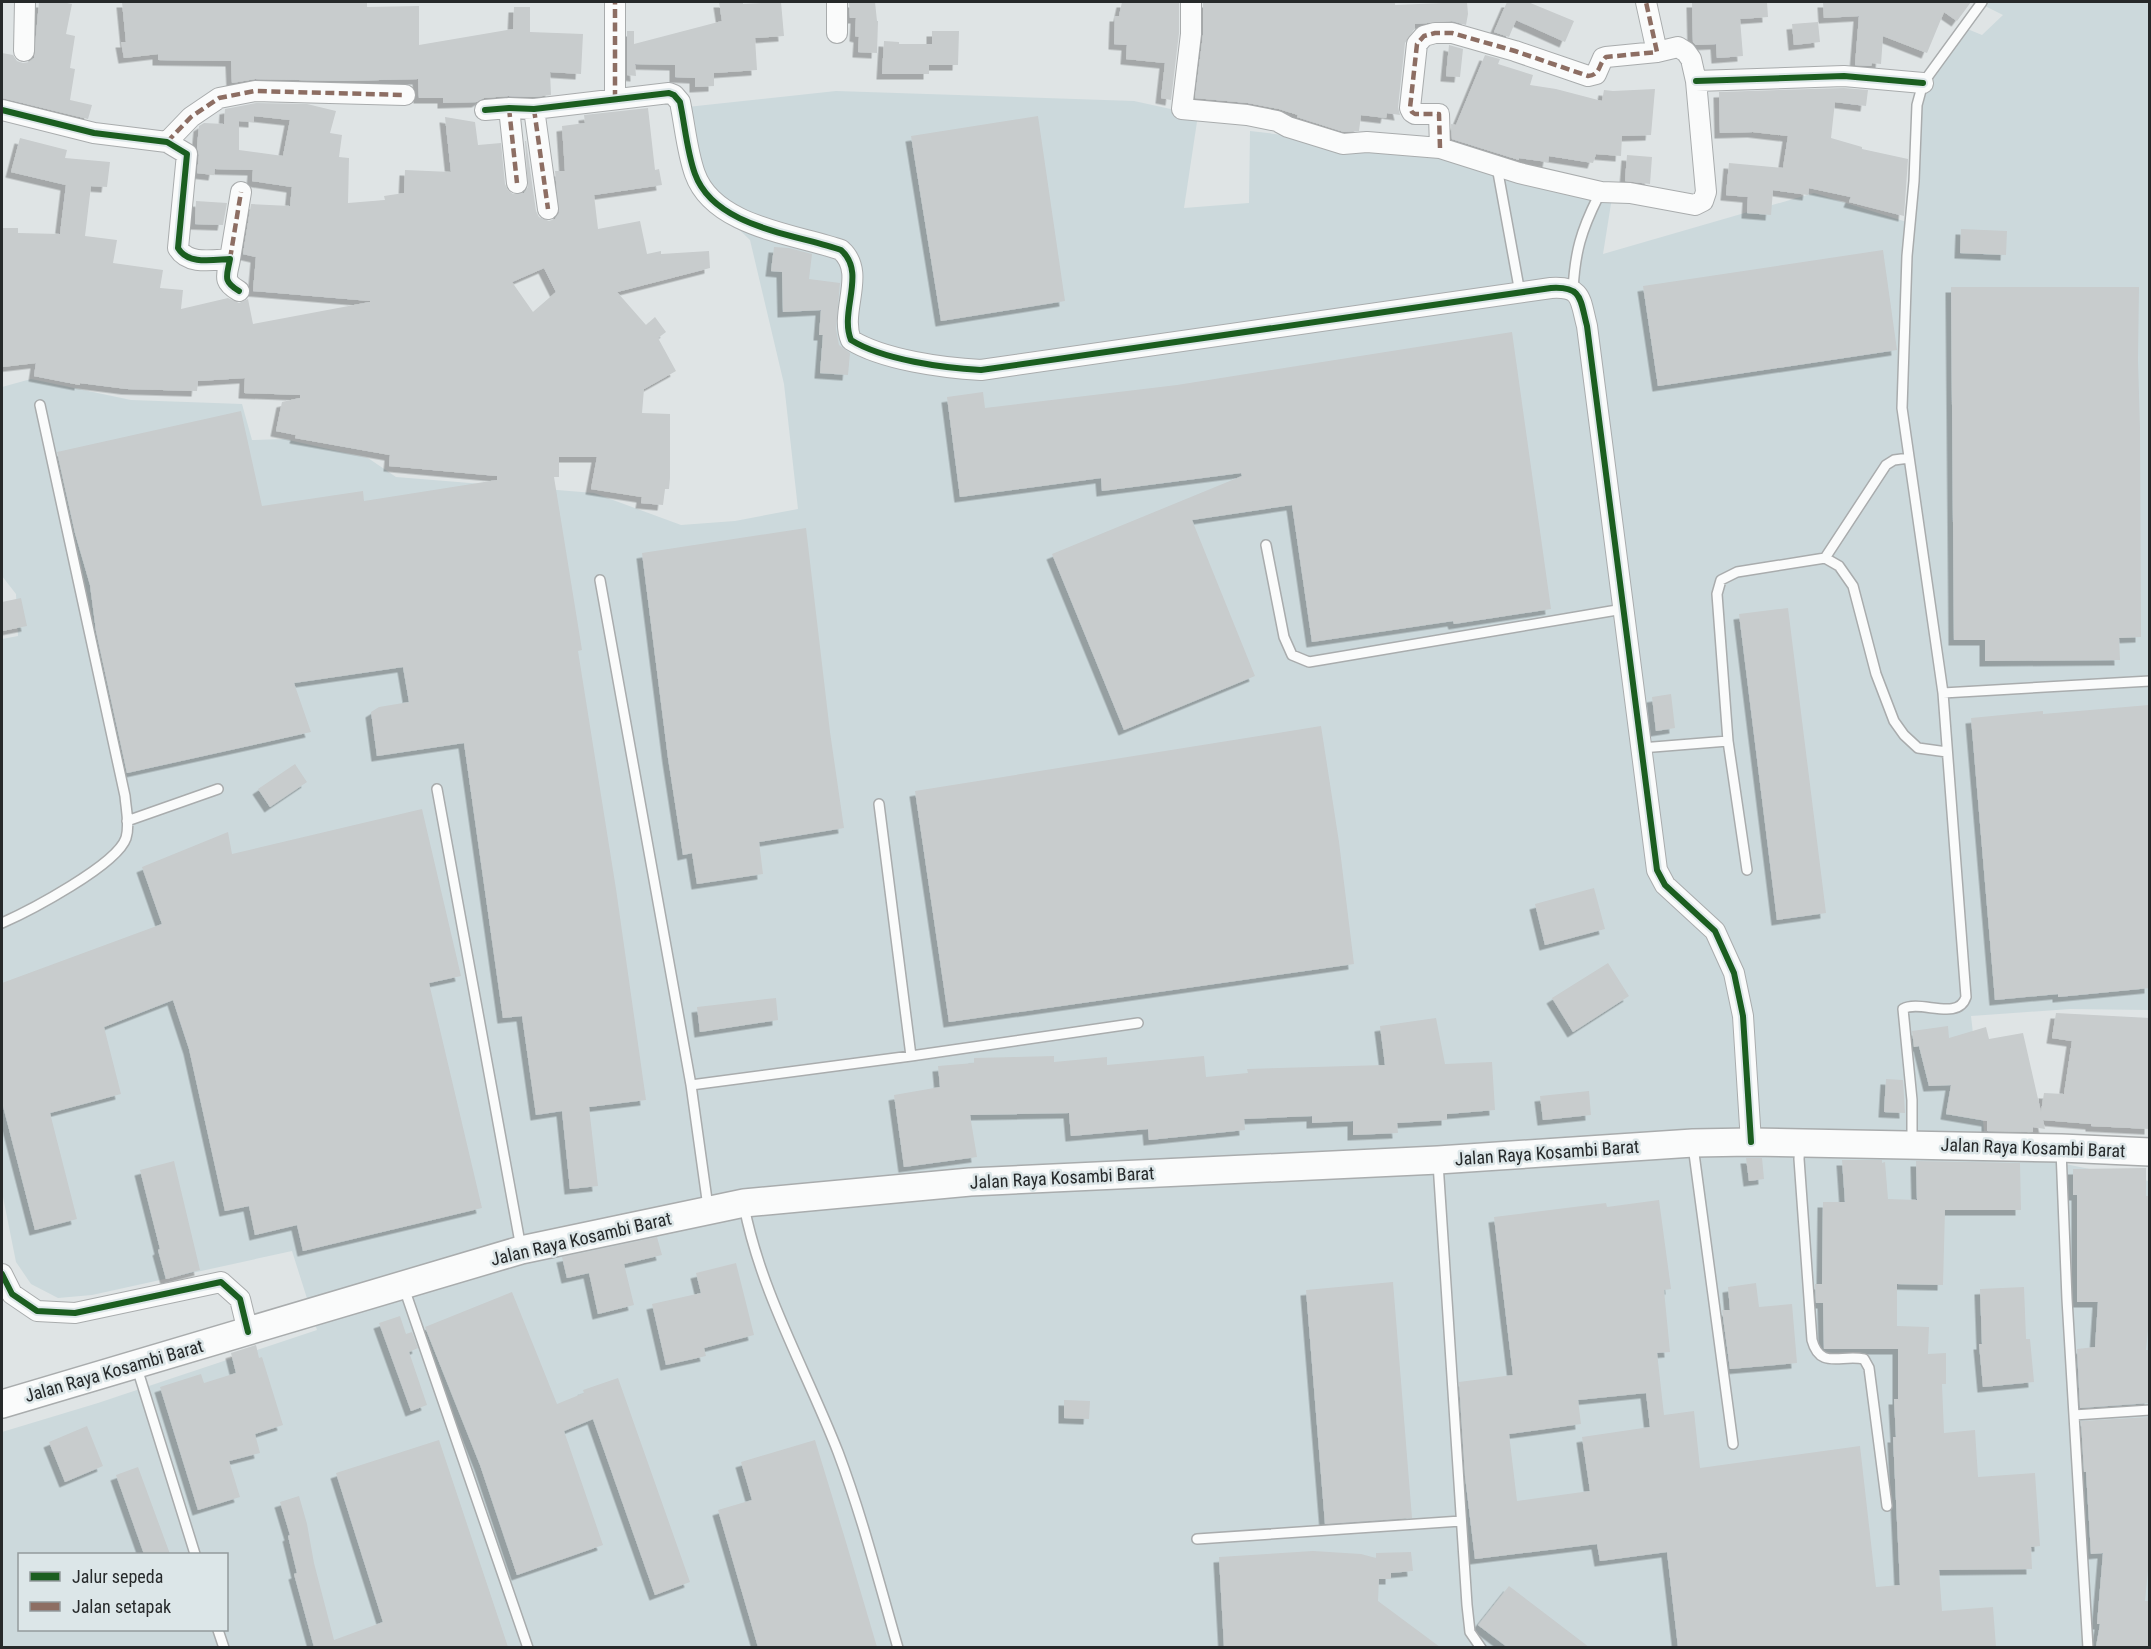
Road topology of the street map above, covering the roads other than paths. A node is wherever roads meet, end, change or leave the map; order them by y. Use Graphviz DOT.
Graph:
graph roads {
  1 [pos="25,2"];
  2 [pos="615,2"];
  3 [pos="837,2"];
  4 [pos="1191,2"];
  5 [pos="1646,2"];
  6 [pos="1982,2"];
  7 [pos="837,33"];
  8 [pos="24,51"];
  9 [pos="1657,52"];
  10 [pos="1696,81"];
  11 [pos="1923,83"];
  12 [pos="405,95"];
  13 [pos="615,99"];
  14 [pos="509,108"];
  15 [pos="534,109"];
  16 [pos="2,110"];
  17 [pos="485,110"];
  18 [pos="167,142"];
  19 [pos="1440,148"];
  20 [pos="1497,167"];
  21 [pos="517,183"];
  22 [pos="241,192"];
  23 [pos="1598,197"];
  24 [pos="548,209"];
  25 [pos="230,259"];
  26 [pos="1573,290"];
  27 [pos="239,291"];
  28 [pos="1520,293"];
  29 [pos="40,405"];
  30 [pos="1909,458"];
  31 [pos="1266,545"];
  32 [pos="1825,558"];
  33 [pos="600,580"];
  34 [pos="1623,609"];
  35 [pos="2150,681"];
  36 [pos="1943,693"];
  37 [pos="1728,741"];
  38 [pos="1641,748"];
  39 [pos="1947,752"];
  40 [pos="218,789"];
  41 [pos="437,789"];
  42 [pos="879,804"];
  43 [pos="127,822"];
  44 [pos="1747,870"];
  45 [pos="2,923"];
  46 [pos="1138,1023"];
  47 [pos="911,1056"];
  48 [pos="691,1085"];
  49 [pos="1752,1142"];
  50 [pos="1693,1143"];
  51 [pos="1800,1143"];
  52 [pos="1912,1145"];
  53 [pos="2061,1148"];
  54 [pos="2150,1152"];
  55 [pos="1438,1161"];
  56 [pos="744,1203"];
  57 [pos="708,1210"];
  58 [pos="521,1250"];
  59 [pos="2,1274"];
  60 [pos="403,1285"];
  61 [pos="248,1332"];
  62 [pos="136,1365"];
  63 [pos="2,1404"];
  64 [pos="2150,1410"];
  65 [pos="2074,1415"];
  66 [pos="1733,1444"];
  67 [pos="1887,1506"];
  68 [pos="1461,1521"];
  69 [pos="1197,1539"];
  70 [pos="195,1553"];
  71 [pos="219,1631"];
  72 [pos="224,1647"];
  73 [pos="528,1647"];
  74 [pos="898,1647"];
  75 [pos="1481,1647"];
  76 [pos="2088,1647"];
  1 -- 8 [label="street"];
  2 -- 13 [label="street"];
  3 -- 7 [label="street"];
  4 -- 19 [label="street"];
  5 -- 9 [label="street"];
  6 -- 11 [label="lane"];
  9 -- 10 [label="street"];
  9 -- 19 [label="street"];
  10 -- 11 [label="street"];
  10 -- 20 [label="street"];
  11 -- 30 [label="lane"];
  12 -- 18 [label="street"];
  13 -- 15 [label="street"];
  13 -- 28 [label="street"];
  14 -- 15 [label="street"];
  14 -- 17 [label="street"];
  14 -- 21 [label="street"];
  15 -- 24 [label="street"];
  16 -- 18 [label="street"];
  18 -- 25 [label="street"];
  19 -- 20 [label="street"];
  20 -- 28 [label="lane"];
  22 -- 25 [label="street"];
  23 -- 26 [label="lane"];
  25 -- 27 [label="street"];
  26 -- 28 [label="street"];
  26 -- 34 [label="street"];
  29 -- 43 [label="lane"];
  30 -- 32 [label="lane"];
  30 -- 36 [label="lane"];
  31 -- 34 [label="lane"];
  32 -- 37 [label="lane"];
  32 -- 39 [label="lane"];
  33 -- 48 [label="lane"];
  34 -- 38 [label="street"];
  35 -- 36 [label="lane"];
  36 -- 39 [label="lane"];
  37 -- 38 [label="lane"];
  37 -- 44 [label="lane"];
  38 -- 49 [label="street"];
  39 -- 52 [label="lane"];
  40 -- 43 [label="lane"];
  41 -- 58 [label="lane"];
  42 -- 47 [label="lane"];
  43 -- 45 [label="lane"];
  46 -- 47 [label="lane"];
  47 -- 48 [label="lane"];
  48 -- 57 [label="lane"];
  49 -- 50 [label="main road, Jalan Raya Kosambi Barat"];
  49 -- 51 [label="main road, Jalan Raya Kosambi Barat"];
  50 -- 55 [label="main road, Jalan Raya Kosambi Barat"];
  50 -- 66 [label="lane"];
  51 -- 52 [label="main road, Jalan Raya Kosambi Barat"];
  51 -- 67 [label="lane"];
  52 -- 53 [label="main road, Jalan Raya Kosambi Barat"];
  53 -- 54 [label="main road, Jalan Raya Kosambi Barat"];
  53 -- 65 [label="lane"];
  55 -- 56 [label="main road, Jalan Raya Kosambi Barat"];
  55 -- 68 [label="lane"];
  56 -- 57 [label="main road, Jalan Raya Kosambi Barat"];
  56 -- 74 [label="lane"];
  57 -- 58 [label="main road, Jalan Raya Kosambi Barat"];
  58 -- 60 [label="main road, Jalan Raya Kosambi Barat"];
  59 -- 61 [label="street"];
  60 -- 61 [label="main road, Jalan Raya Kosambi Barat"];
  60 -- 73 [label="lane"];
  61 -- 62 [label="main road, Jalan Raya Kosambi Barat"];
  62 -- 63 [label="main road, Jalan Raya Kosambi Barat"];
  62 -- 70 [label="lane"];
  64 -- 65 [label="lane"];
  65 -- 76 [label="lane"];
  68 -- 69 [label="lane"];
  68 -- 75 [label="lane"];
  71 -- 72 [label="lane"];
}
